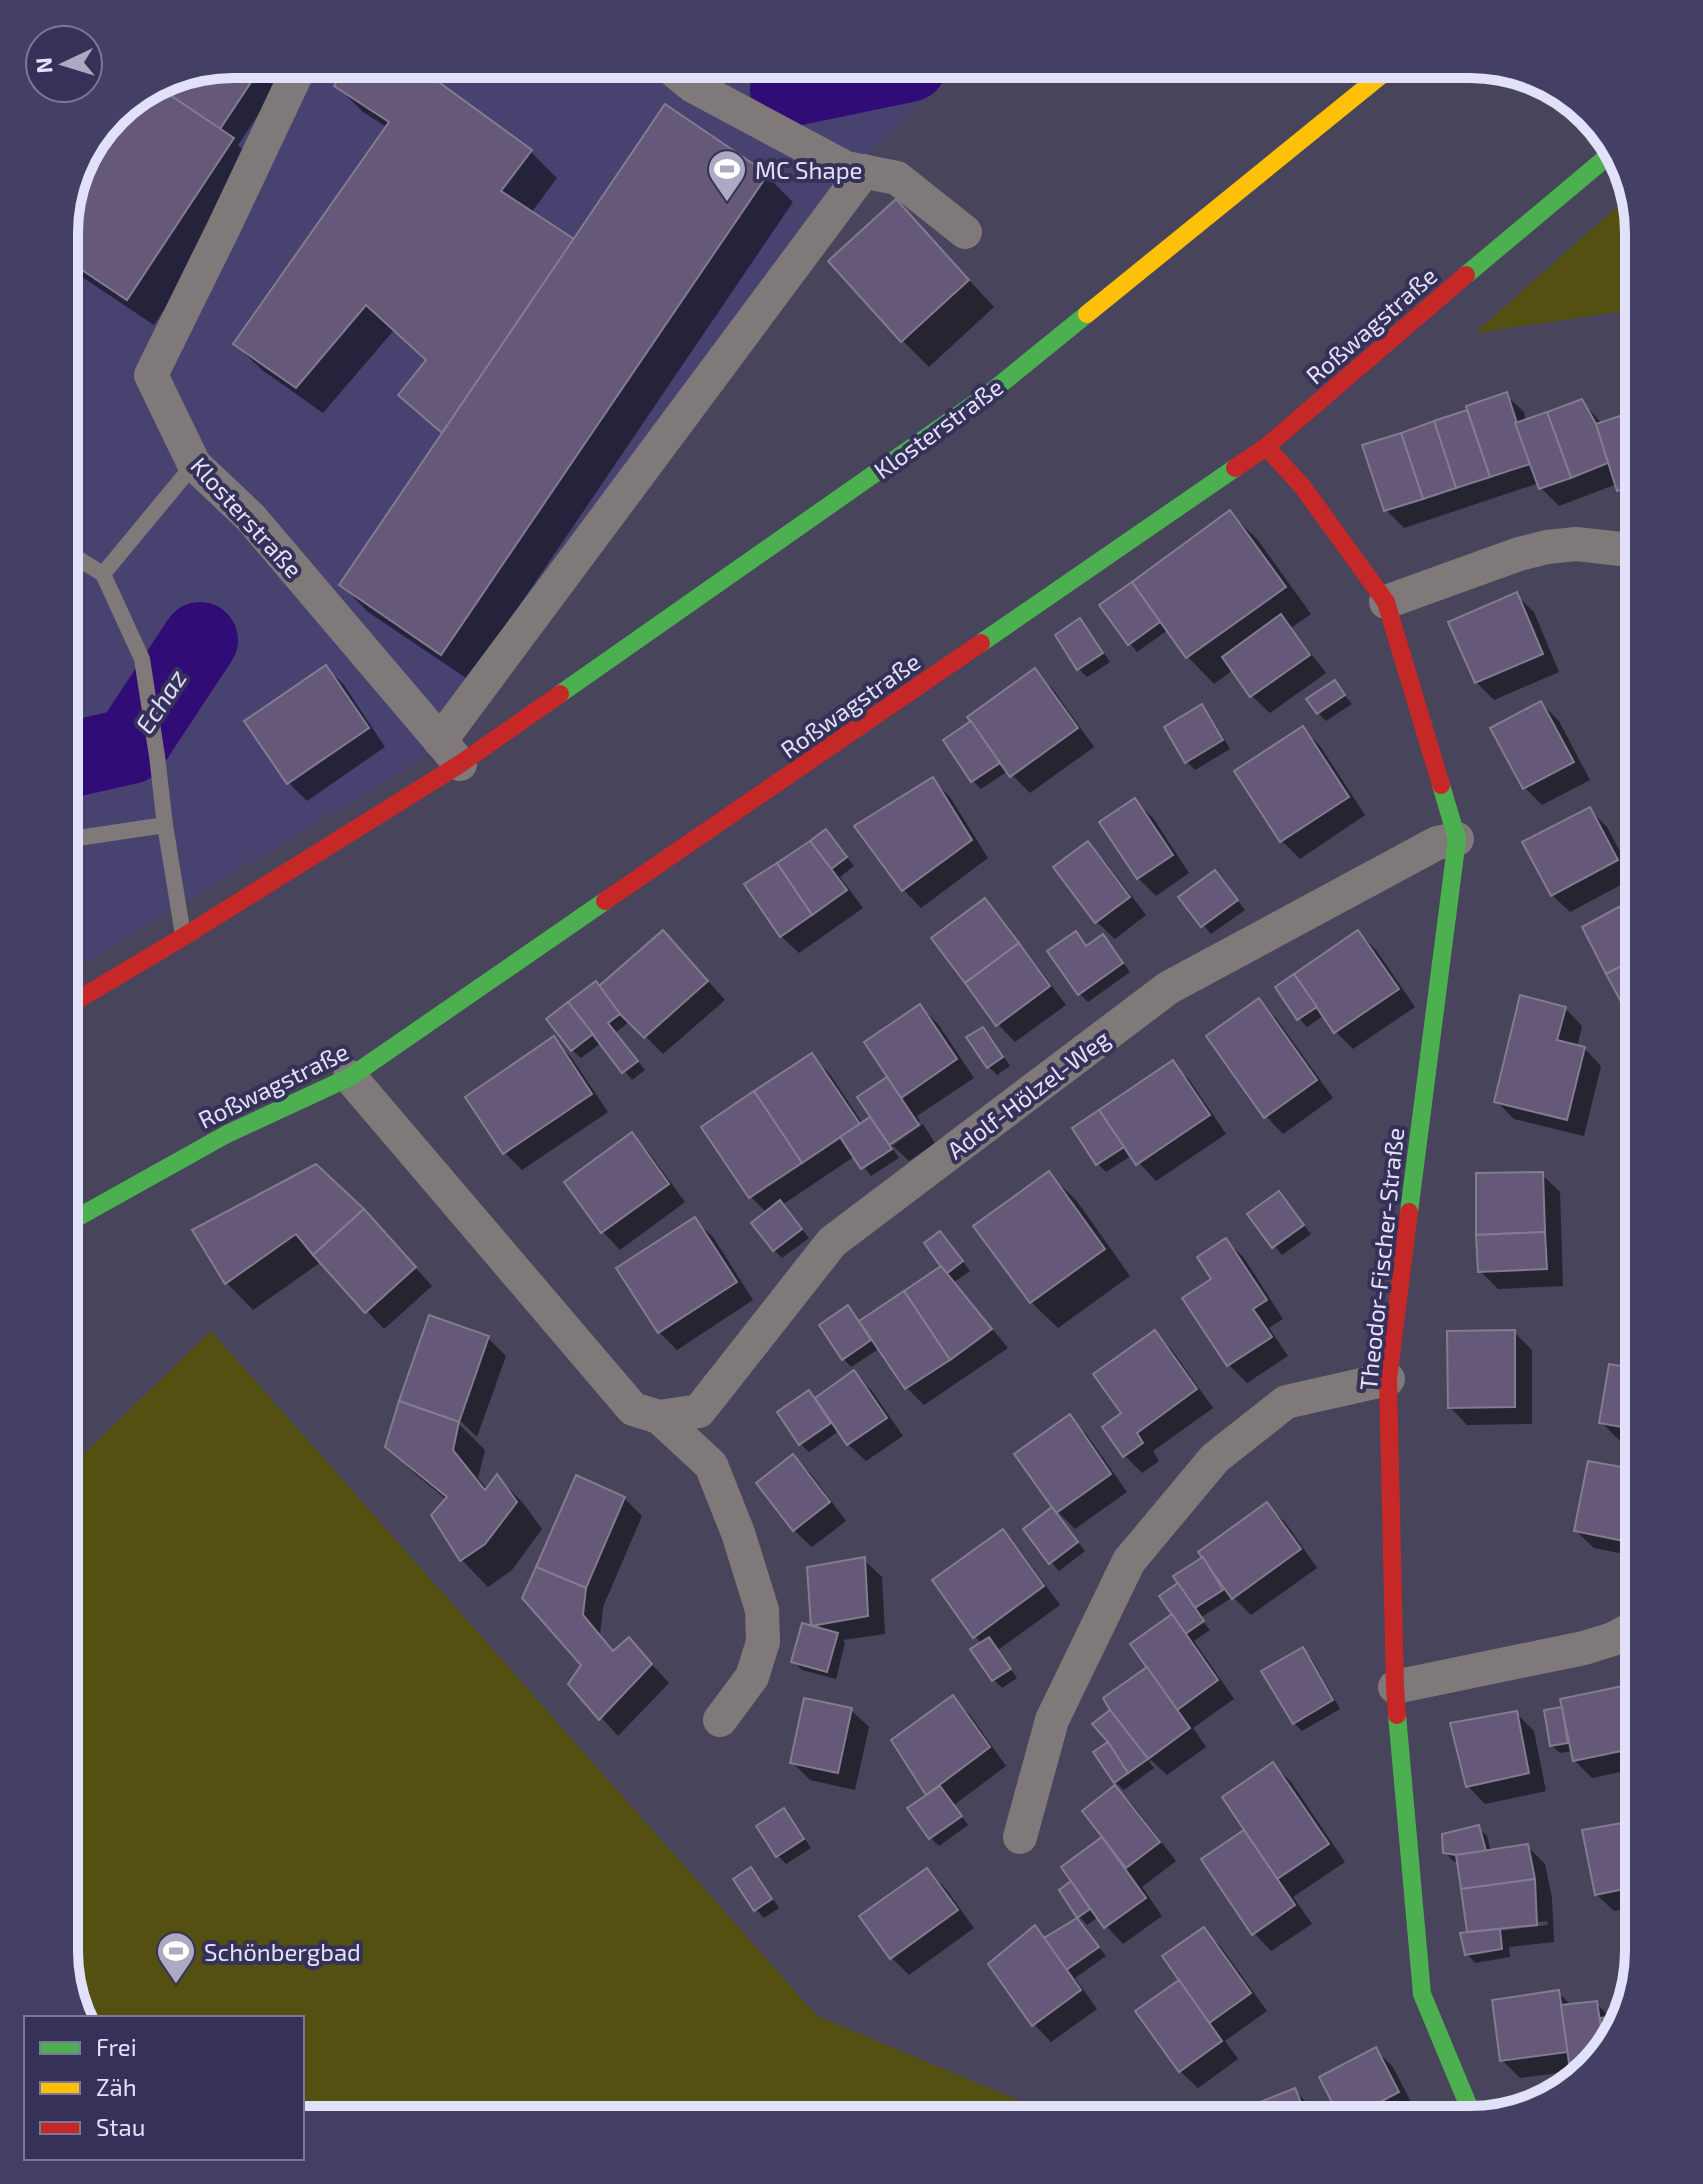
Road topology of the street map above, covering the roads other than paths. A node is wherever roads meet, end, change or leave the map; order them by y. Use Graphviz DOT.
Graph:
graph roads {
  1 [pos="294,78"];
  2 [pos="683,78"];
  3 [pos="1378,78"];
  4 [pos="1606,158"];
  5 [pos="864,171"];
  6 [pos="965,232"];
  7 [pos="1266,447"];
  8 [pos="194,464"];
  9 [pos="1625,549"];
  10 [pos="78,559"];
  11 [pos="103,574"];
  12 [pos="1386,602"];
  13 [pos="450,753"];
  14 [pos="165,825"];
  15 [pos="78,838"];
  16 [pos="1457,839"];
  17 [pos="183,937"];
  18 [pos="78,1000"];
  19 [pos="350,1077"];
  20 [pos="78,1217"];
  21 [pos="1388,1379"];
  22 [pos="659,1417"];
  23 [pos="1625,1633"];
  24 [pos="1395,1687"];
  25 [pos="720,1720"];
  26 [pos="1020,1837"];
  27 [pos="1469,2106"];
  1 -- 8 [label="street, Klosterstraße"];
  2 -- 5 [label="street"];
  3 -- 13 [label="street, Klosterstraße"];
  4 -- 7 [label="street, Roßwagstraße"];
  5 -- 6 [label="street"];
  5 -- 13 [label="street"];
  7 -- 12 [label="street, Theodor-Fischer-Straße"];
  7 -- 19 [label="street, Roßwagstraße"];
  8 -- 11 [label="lane"];
  8 -- 13 [label="street, Klosterstraße"];
  9 -- 12 [label="street"];
  10 -- 11 [label="lane"];
  11 -- 14 [label="lane"];
  12 -- 16 [label="street, Theodor-Fischer-Straße"];
  13 -- 17 [label="street, Klosterstraße"];
  14 -- 15 [label="lane"];
  14 -- 17 [label="lane"];
  16 -- 21 [label="street, Theodor-Fischer-Straße"];
  16 -- 22 [label="street, Adolf-Hölzel-Weg"];
  17 -- 18 [label="street, Klosterstraße"];
  19 -- 20 [label="street, Roßwagstraße"];
  19 -- 22 [label="street"];
  21 -- 24 [label="street, Theodor-Fischer-Straße"];
  21 -- 26 [label="street"];
  22 -- 25 [label="street"];
  23 -- 24 [label="street"];
  24 -- 27 [label="street, Theodor-Fischer-Straße"];
}
